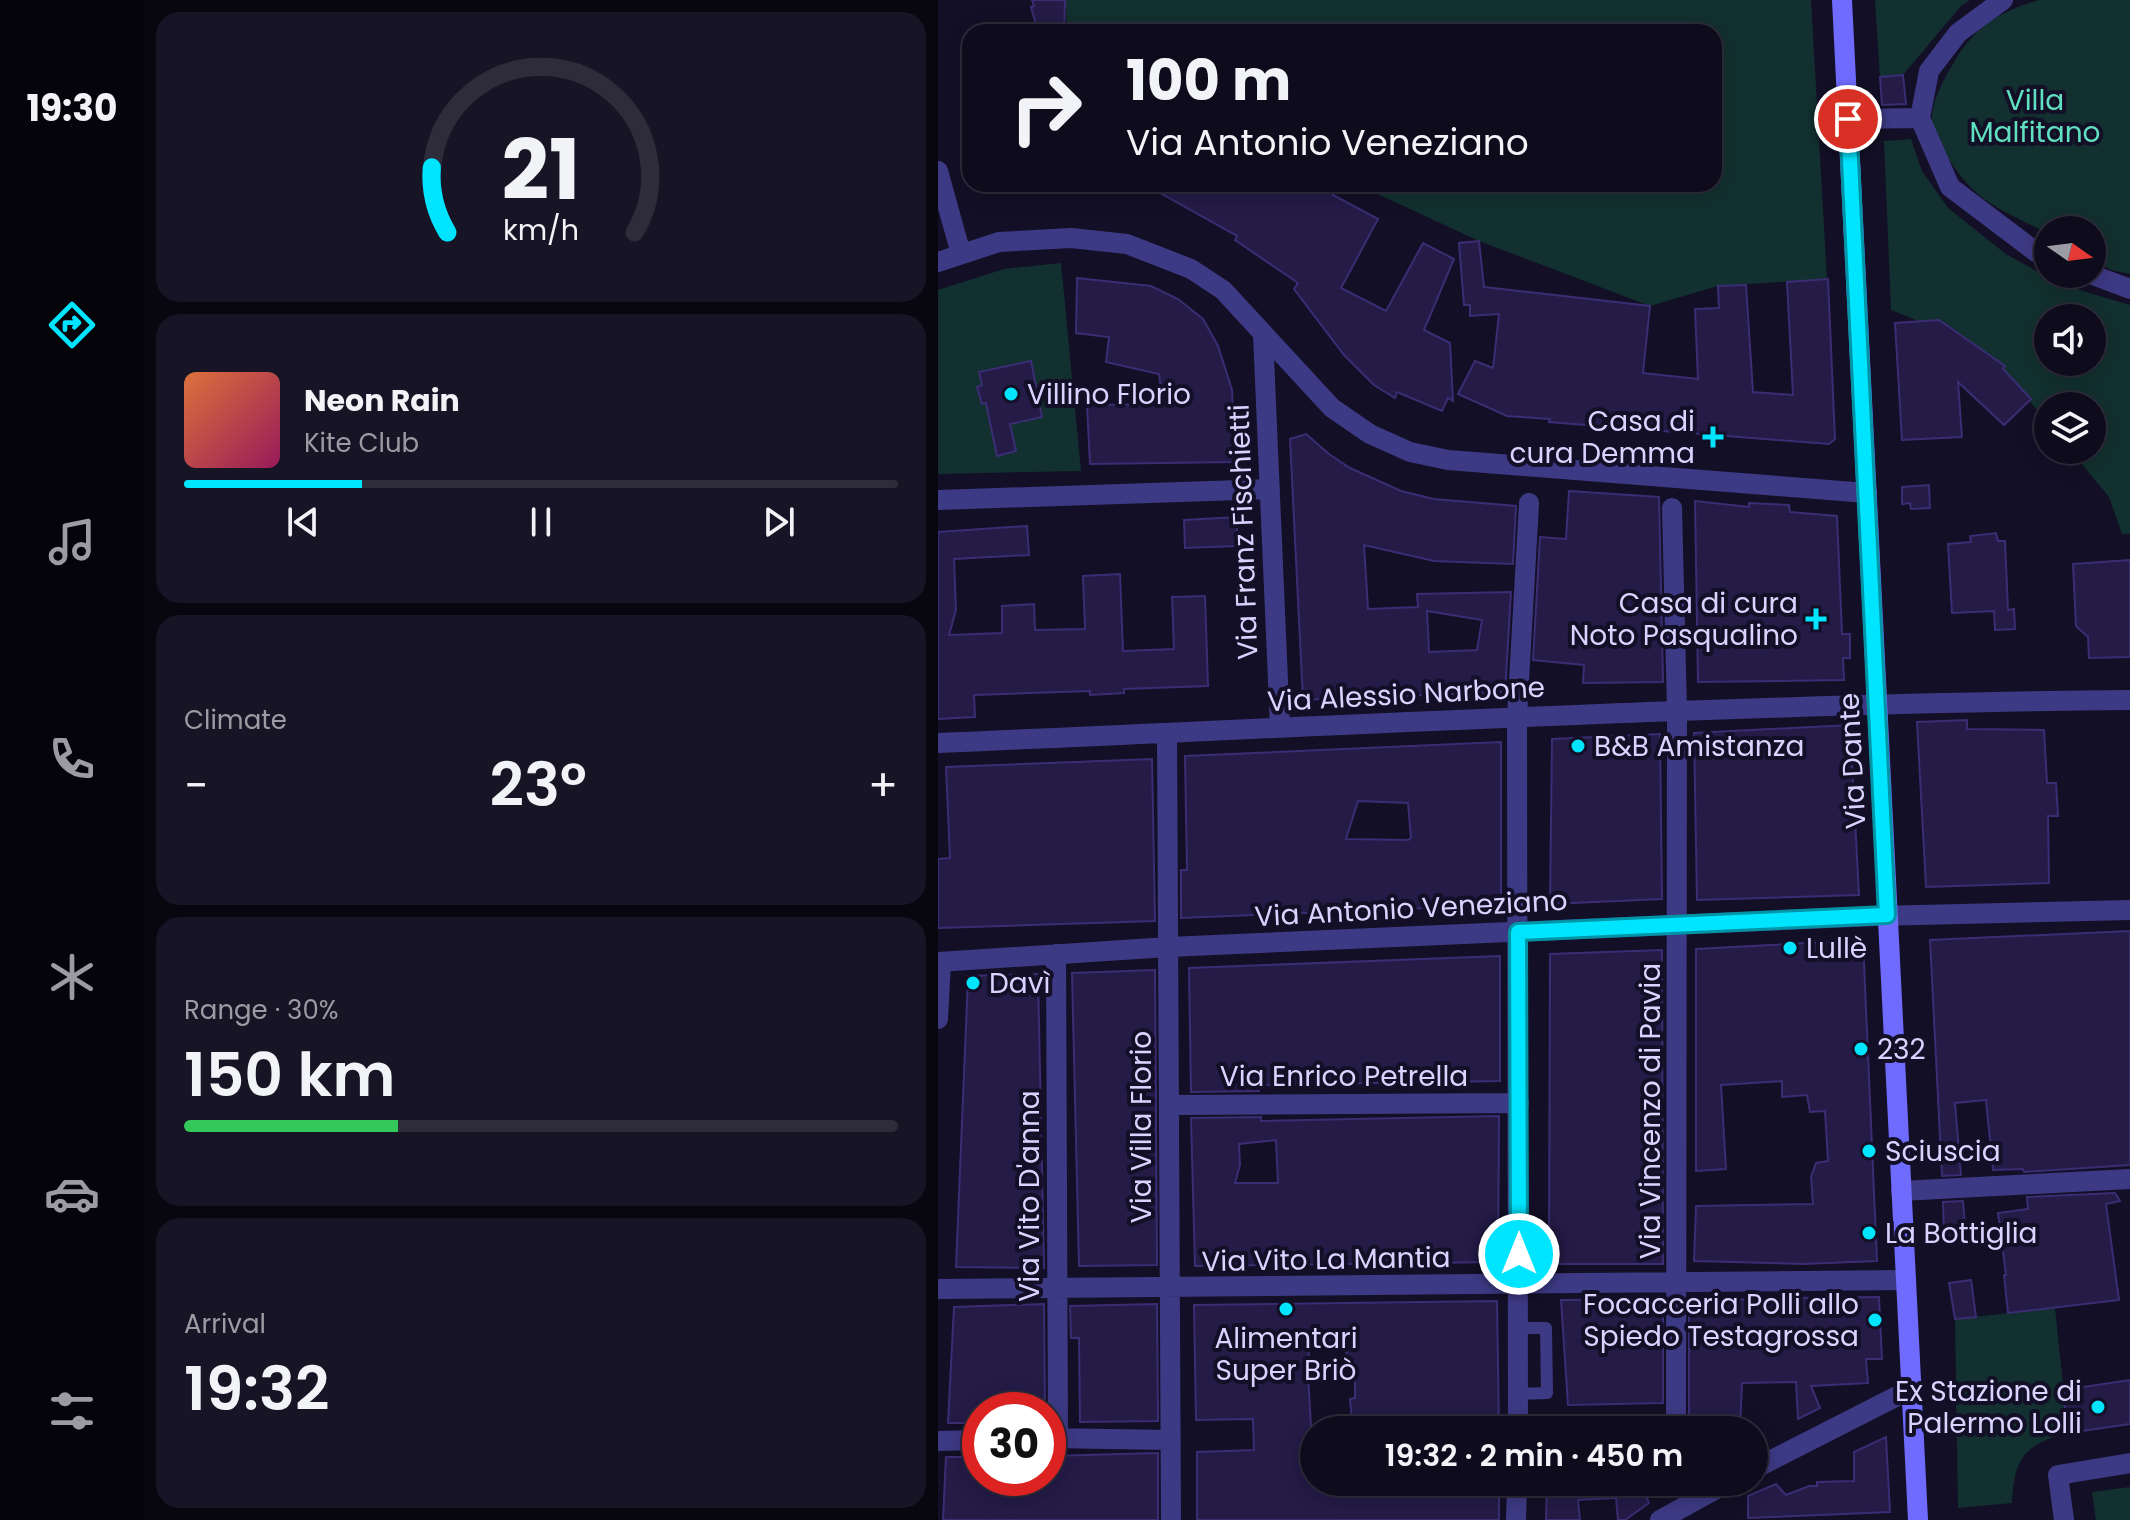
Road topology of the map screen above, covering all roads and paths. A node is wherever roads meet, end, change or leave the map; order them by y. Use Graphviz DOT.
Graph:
graph roads {
  1 [pos="1842,0"];
  2 [pos="2003,0"];
  3 [pos="1920,118"];
  4 [pos="1848,119"];
  5 [pos="938,171"];
  6 [pos="2034,250"];
  7 [pos="961,254"];
  8 [pos="938,262"];
  9 [pos="2106,280"];
  10 [pos="2130,289"];
  11 [pos="1263,334"];
  12 [pos="1270,489"];
  13 [pos="1867,493"];
  14 [pos="938,500"];
  15 [pos="1529,503"];
  16 [pos="1672,508"];
  17 [pos="2130,700"];
  18 [pos="1877,703"];
  19 [pos="1677,710"];
  20 [pos="1517,717"];
  21 [pos="1280,727"];
  22 [pos="1167,734"];
  23 [pos="938,743"];
  24 [pos="2130,910"];
  25 [pos="1887,915"];
  26 [pos="1678,924"];
  27 [pos="1518,932"];
  28 [pos="1168,947"];
  29 [pos="1056,954"];
  30 [pos="940,962"];
  31 [pos="938,1019"];
  32 [pos="1519,1103"];
  33 [pos="1169,1105"];
  34 [pos="2130,1179"];
  35 [pos="1901,1191"];
  36 [pos="1906,1280"];
  37 [pos="1678,1282"];
  38 [pos="1520,1284"];
  39 [pos="1057,1288"];
  40 [pos="1170,1288"];
  41 [pos="938,1289"];
  42 [pos="1519,1328"];
  43 [pos="1911,1389"];
  44 [pos="1054,1392"];
  45 [pos="1518,1394"];
  46 [pos="1518,1416"];
  47 [pos="1676,1416"];
  48 [pos="1066,1438"];
  49 [pos="962,1440"];
  50 [pos="1171,1440"];
  51 [pos="938,1441"];
  52 [pos="1768,1462"];
  53 [pos="2130,1463"];
  54 [pos="1517,1496"];
  55 [pos="1704,1496"];
  56 [pos="1171,1520"];
  57 [pos="1516,1520"];
  58 [pos="1660,1520"];
  59 [pos="1918,1520"];
  60 [pos="2064,1520"];
  1 -- 4 [label="street, Via Dante"];
  2 -- 3 [label="street"];
  3 -- 4 [label="street"];
  3 -- 6 [label="street"];
  4 -- 13 [label="street, Via Dante"];
  5 -- 7 [label="street"];
  7 -- 8 [label="street"];
  7 -- 11 [label="street"];
  9 -- 10 [label="street"];
  11 -- 12 [label="street, Via Franz Fischietti"];
  11 -- 13 [label="street"];
  12 -- 14 [label="street"];
  12 -- 21 [label="street, Via Franz Fischietti"];
  13 -- 18 [label="street, Via Dante"];
  15 -- 20 [label="street"];
  16 -- 19 [label="street, Via Vincenzo di Pavia"];
  17 -- 18 [label="street, Via Alessio Narbone"];
  18 -- 19 [label="street, Via Alessio Narbone"];
  18 -- 25 [label="street, Via Dante"];
  19 -- 20 [label="street, Via Alessio Narbone"];
  19 -- 26 [label="street, Via Vincenzo di Pavia"];
  20 -- 21 [label="street, Via Alessio Narbone"];
  20 -- 27 [label="street"];
  21 -- 22 [label="street, Via Alessio Narbone"];
  22 -- 23 [label="street, Via Alessio Narbone"];
  22 -- 28 [label="street, Via Villa Florio"];
  24 -- 25 [label="street, Via Antonio Veneziano"];
  25 -- 26 [label="street, Via Antonio Veneziano"];
  25 -- 35 [label="street, Via Dante"];
  26 -- 27 [label="street, Via Antonio Veneziano"];
  26 -- 37 [label="street, Via Vincenzo di Pavia"];
  27 -- 28 [label="street, Via Antonio Veneziano"];
  27 -- 32 [label="street"];
  28 -- 29 [label="street, Via Antonio Veneziano"];
  28 -- 33 [label="street, Via Villa Florio"];
  29 -- 30 [label="street, Via Antonio Veneziano"];
  29 -- 39 [label="street, Via Vito D'anna"];
  30 -- 31 [label="street"];
  32 -- 33 [label="street, Via Enrico Petrella"];
  32 -- 38 [label="street"];
  33 -- 40 [label="street, Via Villa Florio"];
  34 -- 35 [label="street"];
  35 -- 36 [label="street, Via Dante"];
  36 -- 37 [label="street, Via Vito La Mantia"];
  36 -- 43 [label="street, Via Dante"];
  37 -- 38 [label="street, Via Vito La Mantia"];
  37 -- 47 [label="street, Via Vincenzo di Pavia"];
  38 -- 40 [label="street, Via Vito La Mantia"];
  38 -- 42 [label="street"];
  39 -- 40 [label="street, Via Vito La Mantia"];
  39 -- 41 [label="street, Via Vito La Mantia"];
  39 -- 44 [label="street, Via Vito D'anna"];
  40 -- 50 [label="street, Via Villa Florio"];
  42 -- 45 [label="street"];
  42 -- 45 [label="lane"];
  43 -- 52 [label="street"];
  43 -- 59 [label="street, Via Dante"];
  45 -- 46 [label="street"];
  48 -- 50 [label="street"];
  49 -- 51 [label="street"];
  50 -- 56 [label="street, Via Villa Florio"];
  53 -- 60 [label="street"];
  54 -- 57 [label="street"];
  55 -- 58 [label="street"];
}
